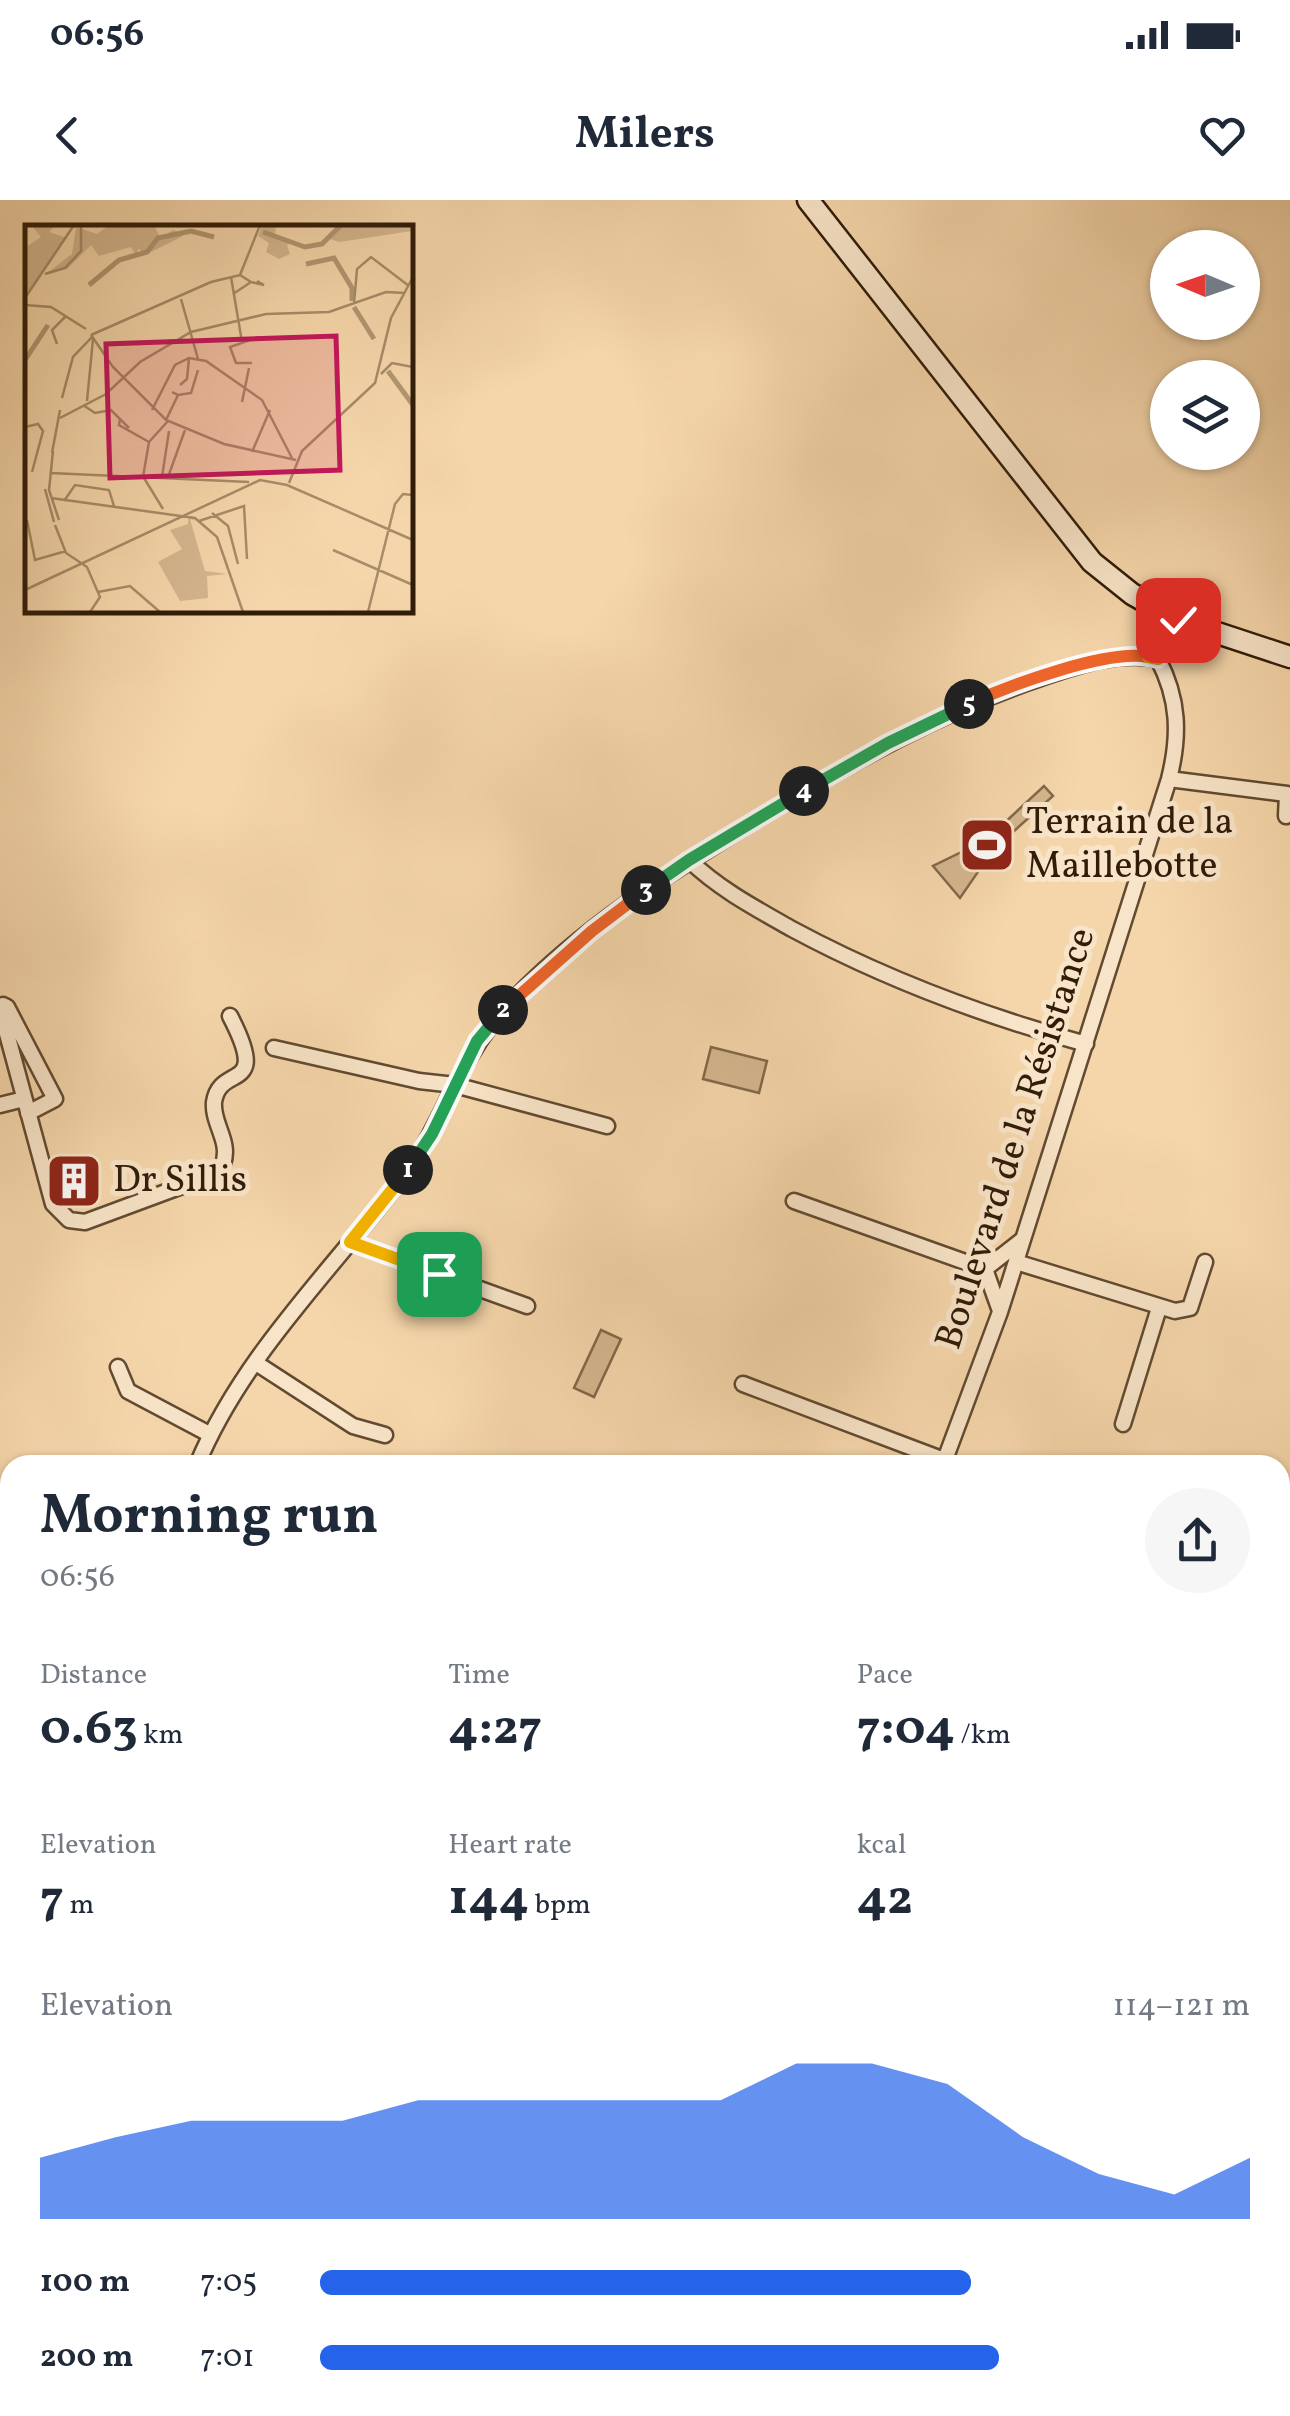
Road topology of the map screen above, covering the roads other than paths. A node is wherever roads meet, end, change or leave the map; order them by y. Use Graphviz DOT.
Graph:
graph roads {
  1 [pos="808,200"];
  2 [pos="1178,620"];
  3 [pos="1290,657"];
  4 [pos="1158,659"];
  5 [pos="1169,778"];
  6 [pos="1286,816"];
  7 [pos="689,860"];
  8 [pos="0,1006"];
  9 [pos="230,1016"];
  10 [pos="1086,1044"];
  11 [pos="274,1048"];
  12 [pos="455,1085"];
  13 [pos="0,1105"];
  14 [pos="26,1106"];
  15 [pos="608,1126"];
  16 [pos="794,1202"];
  17 [pos="1022,1240"];
  18 [pos="350,1242"];
  19 [pos="1016,1262"];
  20 [pos="1205,1262"];
  21 [pos="985,1268"];
  22 [pos="528,1306"];
  23 [pos="1159,1308"];
  24 [pos="1000,1312"];
  25 [pos="256,1363"];
  26 [pos="118,1367"];
  27 [pos="742,1384"];
  28 [pos="1123,1424"];
  29 [pos="211,1435"];
  30 [pos="385,1435"];
  31 [pos="202,1455"];
  32 [pos="923,1455"];
  33 [pos="946,1455"];
  1 -- 2 [label="street"];
  2 -- 3 [label="street"];
  2 -- 4 [label="street"];
  4 -- 5 [label="street, Boulevard de la Résistance"];
  4 -- 7 [label="street"];
  5 -- 6 [label="street"];
  5 -- 10 [label="street, Boulevard de la Résistance"];
  7 -- 10 [label="street"];
  7 -- 12 [label="street"];
  8 -- 14 [label="street"];
  8 -- 14 [label="street"];
  9 -- 14 [label="street"];
  10 -- 17 [label="street, Boulevard de la Résistance"];
  11 -- 12 [label="street"];
  12 -- 15 [label="street"];
  12 -- 18 [label="street"];
  13 -- 14 [label="street"];
  16 -- 21 [label="street"];
  17 -- 19 [label="street, Boulevard de la Résistance"];
  17 -- 21 [label="street"];
  18 -- 22 [label="street"];
  18 -- 25 [label="street"];
  19 -- 23 [label="street"];
  19 -- 24 [label="street, Boulevard de la Résistance"];
  20 -- 23 [label="street"];
  21 -- 24 [label="street"];
  23 -- 28 [label="street"];
  24 -- 33 [label="street, Boulevard de la Résistance"];
  25 -- 29 [label="street"];
  25 -- 30 [label="street"];
  26 -- 29 [label="street"];
  27 -- 32 [label="street"];
  29 -- 31 [label="street"];
}
